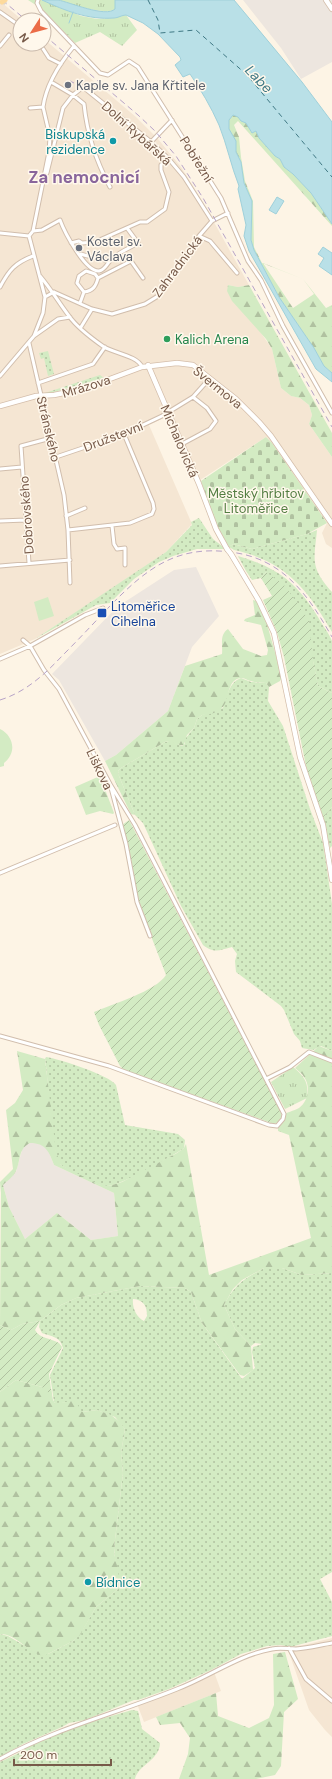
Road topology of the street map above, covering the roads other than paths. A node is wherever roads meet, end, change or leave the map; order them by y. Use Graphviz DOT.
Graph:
graph roads {
  1 [pos="37,0"];
  2 [pos="327,1"];
  3 [pos="332,9"];
  4 [pos="0,12"];
  5 [pos="12,20"];
  6 [pos="9,35"];
  7 [pos="0,46"];
  8 [pos="74,46"];
  9 [pos="45,52"];
  10 [pos="61,64"];
  11 [pos="51,82"];
  12 [pos="73,94"];
  13 [pos="43,107"];
  14 [pos="30,108"];
  15 [pos="172,120"];
  16 [pos="151,142"];
  17 [pos="168,158"];
  18 [pos="45,176"];
  19 [pos="110,187"];
  20 [pos="228,213"];
  21 [pos="212,221"];
  22 [pos="127,228"];
  23 [pos="33,231"];
  24 [pos="0,233"];
  25 [pos="29,236"];
  26 [pos="199,236"];
  27 [pos="71,243"];
  28 [pos="79,254"];
  29 [pos="33,256"];
  30 [pos="109,262"];
  31 [pos="237,273"];
  32 [pos="39,274"];
  33 [pos="98,278"];
  34 [pos="143,278"];
  35 [pos="0,287"];
  36 [pos="54,292"];
  37 [pos="84,292"];
  38 [pos="45,297"];
  39 [pos="80,303"];
  40 [pos="92,309"];
  41 [pos="70,317"];
  42 [pos="81,327"];
  43 [pos="34,336"];
  44 [pos="28,343"];
  45 [pos="105,347"];
  46 [pos="148,366"];
  47 [pos="142,367"];
  48 [pos="0,376"];
  49 [pos="210,377"];
  50 [pos="38,383"];
  51 [pos="41,396"];
  52 [pos="194,397"];
  53 [pos="0,406"];
  54 [pos="168,412"];
  55 [pos="332,413"];
  56 [pos="124,434"];
  57 [pos="51,438"];
  58 [pos="182,444"];
  59 [pos="56,457"];
  60 [pos="22,467"];
  61 [pos="0,469"];
  62 [pos="85,508"];
  63 [pos="66,516"];
  64 [pos="26,520"];
  65 [pos="0,521"];
  66 [pos="332,524"];
  67 [pos="112,526"];
  68 [pos="68,530"];
  69 [pos="70,560"];
  70 [pos="30,563"];
  71 [pos="125,565"];
  72 [pos="0,566"];
  73 [pos="70,582"];
  74 [pos="103,608"];
  75 [pos="23,640"];
  76 [pos="30,646"];
  77 [pos="0,659"];
  78 [pos="110,784"];
  79 [pos="114,825"];
  80 [pos="0,873"];
  81 [pos="332,880"];
  82 [pos="150,936"];
  83 [pos="0,1036"];
  84 [pos="332,1061"];
  85 [pos="266,1079"];
  86 [pos="332,1643"];
  87 [pos="289,1648"];
  88 [pos="332,1702"];
  89 [pos="0,1759"];
  1 -- 8 [label="street"];
  2 -- 3 [label="street"];
  4 -- 5 [label="street"];
  6 -- 7 [label="street"];
  8 -- 10 [label="street"];
  8 -- 15 [label="street, Pobřežní"];
  9 -- 10 [label="street"];
  10 -- 11 [label="street"];
  11 -- 12 [label="street"];
  11 -- 13 [label="street"];
  12 -- 16 [label="street, Dolní Rybářská"];
  12 -- 18 [label="street"];
  12 -- 19 [label="street"];
  13 -- 14 [label="street"];
  13 -- 18 [label="street"];
  15 -- 16 [label="street"];
  15 -- 20 [label="street, Pobřežní"];
  16 -- 17 [label="street, Dolní Rybářská"];
  17 -- 21 [label="street, Dolní Rybářská"];
  17 -- 22 [label="street"];
  18 -- 23 [label="street"];
  20 -- 21 [label="street, Zahradnická"];
  20 -- 55 [label="street, Pobřežní"];
  21 -- 26 [label="street, Zahradnická"];
  22 -- 27 [label="street"];
  22 -- 30 [label="street"];
  23 -- 25 [label="street"];
  23 -- 27 [label="street"];
  24 -- 25 [label="street"];
  25 -- 29 [label="street"];
  26 -- 31 [label="street"];
  26 -- 40 [label="street, Zahradnická"];
  27 -- 28 [label="street"];
  28 -- 30 [label="street"];
  28 -- 30 [label="street"];
  29 -- 32 [label="street"];
  29 -- 35 [label="street"];
  32 -- 36 [label="street"];
  32 -- 38 [label="street"];
  33 -- 34 [label="street"];
  33 -- 37 [label="street"];
  33 -- 37 [label="street"];
  36 -- 38 [label="street"];
  36 -- 39 [label="street, Zahradnická"];
  36 -- 41 [label="street"];
  37 -- 39 [label="street"];
  38 -- 43 [label="street"];
  39 -- 40 [label="street, Zahradnická"];
  40 -- 42 [label="street"];
  41 -- 42 [label="street"];
  41 -- 43 [label="street"];
  42 -- 45 [label="street"];
  43 -- 44 [label="street"];
  44 -- 48 [label="street"];
  44 -- 50 [label="street, Stránského"];
  45 -- 47 [label="street"];
  45 -- 50 [label="street"];
  46 -- 47 [label="street, Mrázova"];
  46 -- 49 [label="street, Švermova"];
  46 -- 54 [label="street, Michalovická"];
  47 -- 51 [label="street, Mrázova"];
  49 -- 52 [label="street"];
  49 -- 66 [label="street, Švermova"];
  50 -- 51 [label="street, Stránského"];
  51 -- 53 [label="street, Mrázova"];
  51 -- 57 [label="street, Stránského"];
  52 -- 54 [label="street, Družstevní"];
  52 -- 58 [label="street"];
  54 -- 56 [label="street, Družstevní"];
  54 -- 58 [label="street, Michalovická"];
  56 -- 59 [label="street, Družstevní"];
  56 -- 67 [label="street"];
  57 -- 59 [label="street, Stránského"];
  57 -- 60 [label="street, Dobrovského"];
  58 -- 81 [label="street, Michalovická, bridge"];
  59 -- 63 [label="street, Stránského"];
  60 -- 61 [label="street"];
  60 -- 64 [label="street, Dobrovského"];
  62 -- 63 [label="street"];
  63 -- 68 [label="street, Stránského"];
  64 -- 65 [label="street"];
  64 -- 70 [label="street, Dobrovského"];
  67 -- 68 [label="street"];
  67 -- 71 [label="street"];
  68 -- 69 [label="street, Stránského"];
  69 -- 70 [label="street"];
  69 -- 73 [label="street, Stránského"];
  70 -- 72 [label="street"];
  74 -- 76 [label="street"];
  75 -- 76 [label="street, Liškova"];
  76 -- 77 [label="street"];
  76 -- 78 [label="street, Liškova"];
  78 -- 82 [label="street, Liškova"];
  78 -- 85 [label="street"];
  79 -- 80 [label="street"];
  83 -- 85 [label="street"];
  84 -- 85 [label="street"];
  86 -- 87 [label="street"];
  87 -- 88 [label="street"];
  87 -- 89 [label="street"];
}
